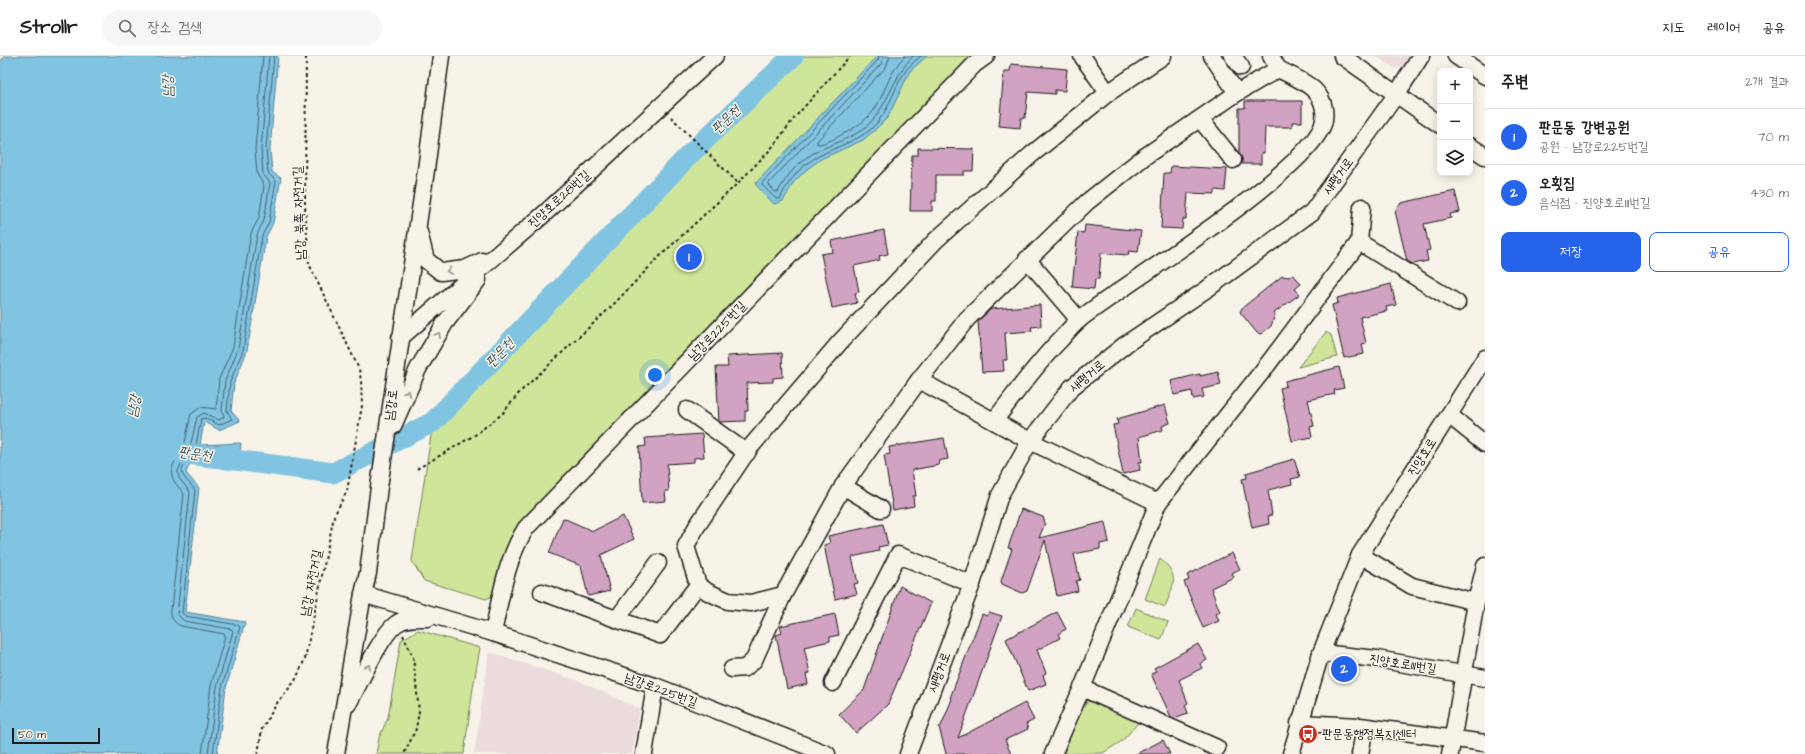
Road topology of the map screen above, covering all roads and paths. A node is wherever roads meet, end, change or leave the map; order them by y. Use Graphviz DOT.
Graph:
graph roads {
  1 [pos="306,56"];
  2 [pos="441,56"];
  3 [pos="715,56"];
  4 [pos="850,56"];
  5 [pos="986,56"];
  6 [pos="1082,56"];
  7 [pos="1164,56"];
  8 [pos="1212,56"];
  9 [pos="1342,56"];
  10 [pos="1421,56"];
  11 [pos="1456,56"];
  12 [pos="1275,62"];
  13 [pos="1485,76"];
  14 [pos="1108,93"];
  15 [pos="1237,93"];
  16 [pos="1396,95"];
  17 [pos="671,117"];
  18 [pos="1200,119"];
  19 [pos="1437,123"];
  20 [pos="1473,148"];
  21 [pos="1485,156"];
  22 [pos="1233,160"];
  23 [pos="738,183"];
  24 [pos="1362,207"];
  25 [pos="418,226"];
  26 [pos="1359,242"];
  27 [pos="498,254"];
  28 [pos="1028,259"];
  29 [pos="1457,303"];
  30 [pos="1079,320"];
  31 [pos="400,338"];
  32 [pos="1485,358"];
  33 [pos="919,380"];
  34 [pos="362,406"];
  35 [pos="687,410"];
  36 [pos="1449,415"];
  37 [pos="994,421"];
  38 [pos="1030,441"];
  39 [pos="386,442"];
  40 [pos="1485,444"];
  41 [pos="747,453"];
  42 [pos="417,469"];
  43 [pos="843,486"];
  44 [pos="1158,503"];
  45 [pos="881,509"];
  46 [pos="1360,556"];
  47 [pos="658,563"];
  48 [pos="1485,566"];
  49 [pos="972,584"];
  50 [pos="698,585"];
  51 [pos="542,592"];
  52 [pos="363,594"];
  53 [pos="783,595"];
  54 [pos="1476,602"];
  55 [pos="442,618"];
  56 [pos="617,619"];
  57 [pos="401,630"];
  58 [pos="493,633"];
  59 [pos="1321,653"];
  60 [pos="732,669"];
  61 [pos="1464,674"];
  62 [pos="1485,678"];
  63 [pos="833,683"];
  64 [pos="655,686"];
  65 [pos="1082,688"];
  66 [pos="343,714"];
  67 [pos="1299,722"];
  68 [pos="1365,727"];
  69 [pos="1453,738"];
  70 [pos="1485,743"];
  71 [pos="1217,748"];
  72 [pos="258,754"];
  73 [pos="336,754"];
  74 [pos="404,754"];
  75 [pos="644,754"];
  76 [pos="827,754"];
  77 [pos="908,754"];
  78 [pos="1053,754"];
  79 [pos="1291,754"];
  80 [pos="1360,754"];
  81 [pos="1450,754"];
  1 -- 34 [label="path, 남강 북쪽 자전거길"];
  2 -- 25 [label="street, 남강로"];
  3 -- 27 [label="street, 진양호로28번길"];
  4 -- 23 [label="path"];
  5 -- 58 [label="street, 남강로225번길"];
  6 -- 14 [label="street"];
  7 -- 14 [label="street"];
  8 -- 15 [label="street"];
  9 -- 16 [label="street"];
  10 -- 16 [label="street, 새평거로"];
  11 -- 13 [label="street"];
  12 -- 15 [label="street"];
  12 -- 30 [label="street"];
  14 -- 41 [label="street"];
  15 -- 18 [label="street"];
  16 -- 19 [label="street"];
  16 -- 38 [label="street, 새평거로"];
  17 -- 23 [label="path"];
  18 -- 22 [label="street"];
  18 -- 28 [label="street"];
  20 -- 21 [label="street"];
  23 -- 42 [label="path"];
  24 -- 26 [label="street"];
  27 -- 25 [label="street, one-way"];
  25 -- 31 [label="street, 남강로"];
  26 -- 29 [label="street"];
  26 -- 44 [label="street"];
  27 -- 31 [label="street, 진양호로28번길"];
  39 -- 27 [label="street, one-way"];
  28 -- 30 [label="street"];
  28 -- 33 [label="street"];
  30 -- 37 [label="street"];
  31 -- 39 [label="street, 남강로"];
  32 -- 36 [label="street, 진양호로"];
  33 -- 37 [label="street"];
  33 -- 43 [label="street"];
  34 -- 72 [label="path, 남강 자전거길"];
  35 -- 41 [label="street"];
  36 -- 40 [label="street"];
  36 -- 46 [label="street, 진양호로"];
  37 -- 38 [label="street"];
  38 -- 44 [label="street"];
  38 -- 49 [label="street, 새평거로"];
  39 -- 52 [label="street, 남강로"];
  41 -- 50 [label="street"];
  43 -- 45 [label="street"];
  43 -- 53 [label="street"];
  44 -- 65 [label="street"];
  46 -- 54 [label="street"];
  46 -- 59 [label="street, 진양호로"];
  47 -- 56 [label="street"];
  48 -- 54 [label="street"];
  49 -- 63 [label="street"];
  49 -- 77 [label="street, 새평거로"];
  50 -- 53 [label="street"];
  50 -- 56 [label="street"];
  51 -- 56 [label="street"];
  52 -- 55 [label="street, 남강로225번길"];
  52 -- 66 [label="street, 남강로"];
  53 -- 60 [label="street"];
  54 -- 61 [label="street"];
  55 -- 58 [label="street, 남강로225번길"];
  66 -- 55 [label="street, one-way"];
  57 -- 74 [label="path"];
  58 -- 64 [label="street, 남강로225번길"];
  59 -- 61 [label="street, 진양호로111번길"];
  59 -- 67 [label="street, 진양호로"];
  61 -- 62 [label="street, 진양호로111번길"];
  61 -- 69 [label="street"];
  64 -- 75 [label="street"];
  64 -- 76 [label="street, 남강로225번길"];
  65 -- 71 [label="street"];
  65 -- 78 [label="street"];
  66 -- 73 [label="street, 남강로"];
  67 -- 68 [label="street"];
  67 -- 79 [label="street, 진양호로"];
  68 -- 69 [label="street"];
  68 -- 80 [label="street"];
  69 -- 70 [label="street"];
  69 -- 81 [label="street"];
}
